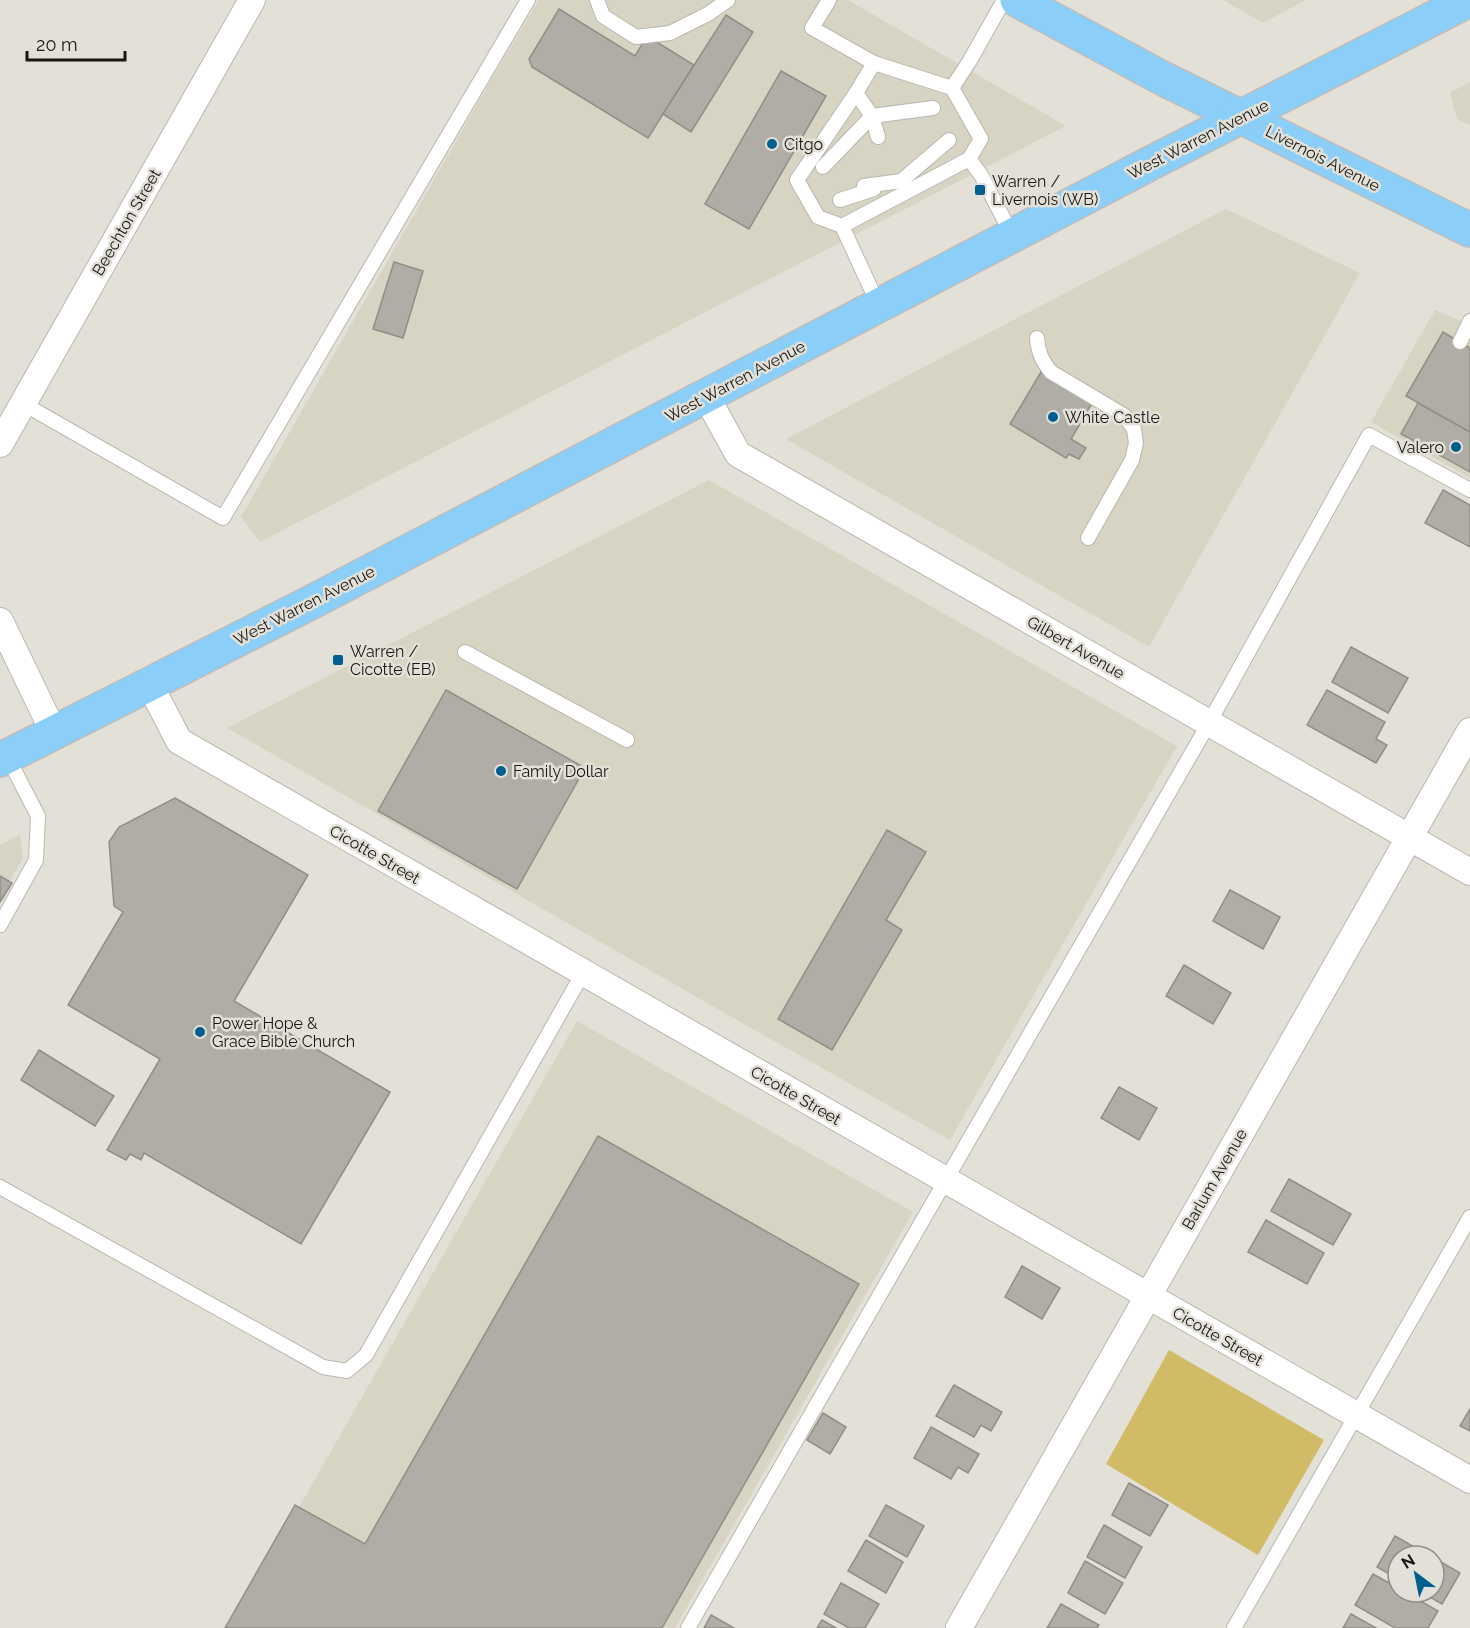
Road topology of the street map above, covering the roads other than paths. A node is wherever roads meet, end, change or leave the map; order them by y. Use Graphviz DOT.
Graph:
graph roads {
  1 [pos="252,0"];
  2 [pos="528,0"];
  3 [pos="597,0"];
  4 [pos="728,0"];
  5 [pos="829,0"];
  6 [pos="1004,0"];
  7 [pos="1017,0"];
  8 [pos="1469,0"];
  9 [pos="874,63"];
  10 [pos="952,88"];
  11 [pos="856,93"];
  12 [pos="933,108"];
  13 [pos="872,116"];
  14 [pos="1241,117"];
  15 [pos="910,120"];
  16 [pos="878,137"];
  17 [pos="949,140"];
  18 [pos="927,152"];
  19 [pos="846,154"];
  20 [pos="969,159"];
  21 [pos="823,167"];
  22 [pos="901,181"];
  23 [pos="864,186"];
  24 [pos="840,200"];
  25 [pos="842,226"];
  26 [pos="1470,230"];
  27 [pos="1012,236"];
  28 [pos="879,306"];
  29 [pos="1037,338"];
  30 [pos="706,396"];
  31 [pos="22,403"];
  32 [pos="0,444"];
  33 [pos="1470,490"];
  34 [pos="1088,538"];
  35 [pos="0,621"];
  36 [pos="465,652"];
  37 [pos="150,685"];
  38 [pos="1209,723"];
  39 [pos="1470,732"];
  40 [pos="54,733"];
  41 [pos="627,740"];
  42 [pos="4,758"];
  43 [pos="1409,838"];
  44 [pos="1470,872"];
  45 [pos="0,925"];
  46 [pos="583,973"];
  47 [pos="945,1180"];
  48 [pos="0,1186"];
  49 [pos="1470,1217"];
  50 [pos="1147,1295"];
  51 [pos="1355,1414"];
  52 [pos="1470,1480"];
  53 [pos="688,1628"];
  54 [pos="959,1628"];
  55 [pos="1234,1628"];
  1 -- 31 [label="street, Beechton Street"];
  2 -- 31 [label="lane"];
  3 -- 4 [label="lane"];
  5 -- 9 [label="lane"];
  6 -- 10 [label="lane"];
  7 -- 14 [label="main road, Livernois Avenue"];
  8 -- 14 [label="main road, West Warren Avenue"];
  9 -- 10 [label="lane"];
  9 -- 11 [label="lane"];
  10 -- 20 [label="lane"];
  11 -- 13 [label="lane"];
  11 -- 25 [label="lane"];
  12 -- 13 [label="lane"];
  13 -- 15 [label="lane"];
  13 -- 16 [label="lane"];
  13 -- 19 [label="lane"];
  13 -- 21 [label="lane"];
  14 -- 26 [label="main road, Livernois Avenue"];
  14 -- 27 [label="main road, West Warren Avenue"];
  17 -- 22 [label="lane"];
  18 -- 22 [label="lane"];
  20 -- 22 [label="lane"];
  20 -- 27 [label="lane"];
  22 -- 23 [label="lane"];
  22 -- 24 [label="lane"];
  22 -- 25 [label="lane"];
  25 -- 28 [label="lane"];
  27 -- 28 [label="main road, West Warren Avenue"];
  28 -- 30 [label="main road, West Warren Avenue"];
  29 -- 34 [label="lane"];
  30 -- 37 [label="main road, West Warren Avenue"];
  30 -- 38 [label="street, Gilbert Avenue"];
  31 -- 32 [label="street, Beechton Street"];
  33 -- 38 [label="lane"];
  35 -- 40 [label="street"];
  36 -- 41 [label="lane"];
  37 -- 40 [label="main road, West Warren Avenue"];
  37 -- 46 [label="street, Cicotte Street"];
  38 -- 43 [label="street, Gilbert Avenue"];
  38 -- 47 [label="lane"];
  39 -- 43 [label="street, Barlum Avenue"];
  40 -- 42 [label="main road, West Warren Avenue"];
  42 -- 45 [label="lane"];
  43 -- 44 [label="street, Gilbert Avenue"];
  43 -- 50 [label="street, Barlum Avenue"];
  46 -- 47 [label="street, Cicotte Street"];
  46 -- 48 [label="lane"];
  47 -- 50 [label="street, Cicotte Street"];
  47 -- 53 [label="lane"];
  49 -- 51 [label="lane"];
  50 -- 51 [label="street, Cicotte Street"];
  50 -- 54 [label="street, Barlum Avenue"];
  51 -- 52 [label="street, Cicotte Street"];
  51 -- 55 [label="lane"];
}
